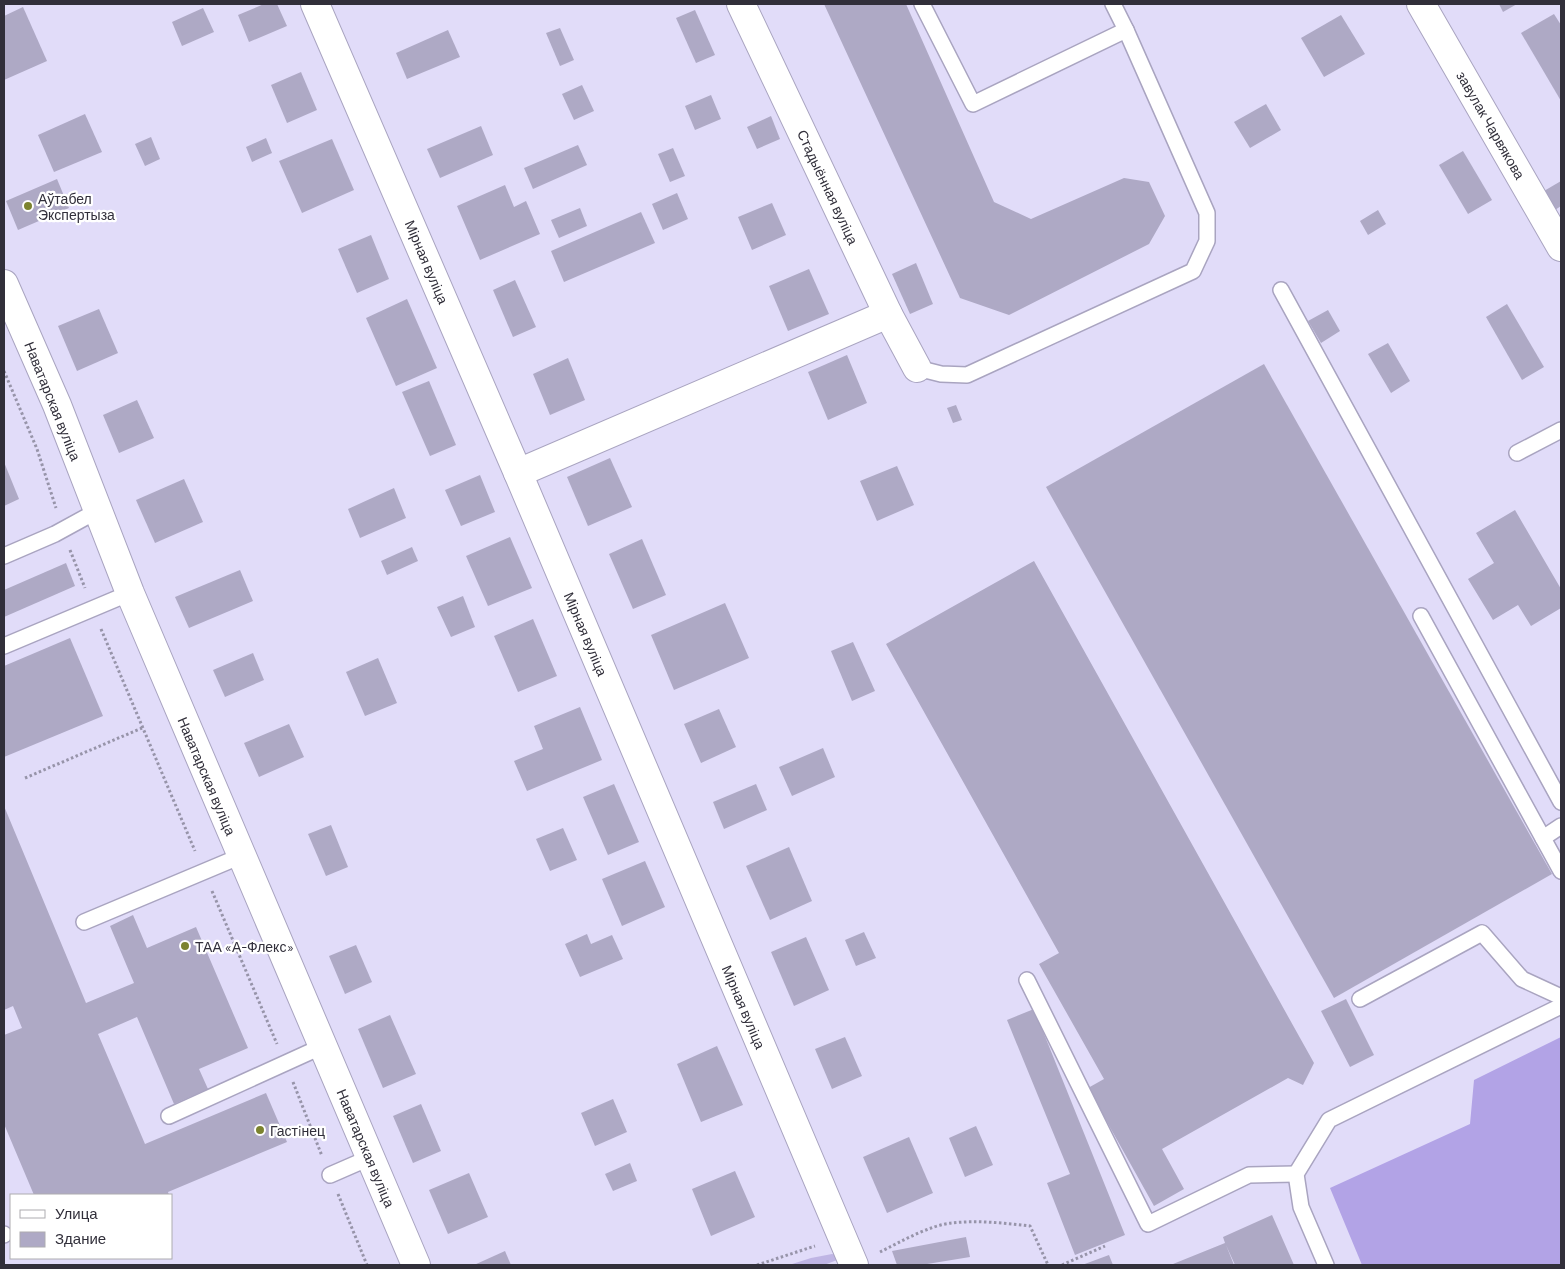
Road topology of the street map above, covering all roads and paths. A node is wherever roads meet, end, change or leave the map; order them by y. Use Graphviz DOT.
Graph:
graph roads {
  1 [pos="316,4"];
  2 [pos="741,4"];
  3 [pos="922,4"];
  4 [pos="1113,4"];
  5 [pos="1421,4"];
  6 [pos="1126,30"];
  7 [pos="1561,247"];
  8 [pos="4,284"];
  9 [pos="1281,290"];
  10 [pos="888,314"];
  11 [pos="917,368"];
  12 [pos="4,371"];
  13 [pos="1561,430"];
  14 [pos="1517,453"];
  15 [pos="518,473"];
  16 [pos="97,511"];
  17 [pos="63,530"];
  18 [pos="4,556"];
  19 [pos="130,593"];
  20 [pos="93,609"];
  21 [pos="1421,616"];
  22 [pos="4,646"];
  23 [pos="142,728"];
  24 [pos="25,778"];
  25 [pos="1561,802"];
  26 [pos="1561,826"];
  27 [pos="1543,838"];
  28 [pos="241,856"];
  29 [pos="1561,871"];
  30 [pos="204,872"];
  31 [pos="84,922"];
  32 [pos="1027,980"];
  33 [pos="1561,997"];
  34 [pos="1360,998"];
  35 [pos="1561,1006"];
  36 [pos="323,1046"];
  37 [pos="285,1062"];
  38 [pos="169,1116"];
  39 [pos="369,1158"];
  40 [pos="1296,1174"];
  41 [pos="330,1175"];
  42 [pos="1105,1246"];
  43 [pos="850,1255"];
  44 [pos="367,1265"];
  45 [pos="416,1265"];
  46 [pos="757,1265"];
  47 [pos="1048,1265"];
  48 [pos="1062,1265"];
  49 [pos="1326,1265"];
  1 -- 15 [label="street, Мірная вуліца"];
  2 -- 10 [label="street, Стадыённая вуліца"];
  3 -- 6 [label="lane"];
  4 -- 6 [label="lane"];
  5 -- 7 [label="street, завулак Чарвякова"];
  6 -- 11 [label="lane"];
  8 -- 16 [label="street, Наватарская вуліца"];
  9 -- 25 [label="lane"];
  10 -- 11 [label="street, Стадыённая вуліца"];
  10 -- 15 [label="street"];
  12 -- 17 [label="path"];
  13 -- 14 [label="lane"];
  15 -- 43 [label="street, Мірная вуліца"];
  16 -- 17 [label="lane"];
  16 -- 19 [label="street, Наватарская вуліца"];
  17 -- 18 [label="lane"];
  17 -- 20 [label="path"];
  19 -- 20 [label="lane"];
  19 -- 28 [label="street, Наватарская вуліца"];
  20 -- 22 [label="lane"];
  20 -- 23 [label="path"];
  21 -- 27 [label="lane"];
  23 -- 24 [label="path"];
  23 -- 30 [label="path"];
  26 -- 27 [label="lane"];
  27 -- 29 [label="lane"];
  28 -- 30 [label="lane"];
  28 -- 36 [label="street, Наватарская вуліца"];
  30 -- 31 [label="lane"];
  30 -- 37 [label="path"];
  32 -- 40 [label="lane"];
  33 -- 34 [label="lane"];
  35 -- 40 [label="lane"];
  36 -- 37 [label="lane"];
  36 -- 39 [label="street, Наватарская вуліца"];
  37 -- 38 [label="lane"];
  37 -- 41 [label="path"];
  39 -- 41 [label="lane"];
  39 -- 45 [label="street, Наватарская вуліца"];
  40 -- 49 [label="lane"];
  41 -- 44 [label="path"];
  42 -- 48 [label="path"];
  43 -- 46 [label="path"];
  43 -- 47 [label="path"];
}
